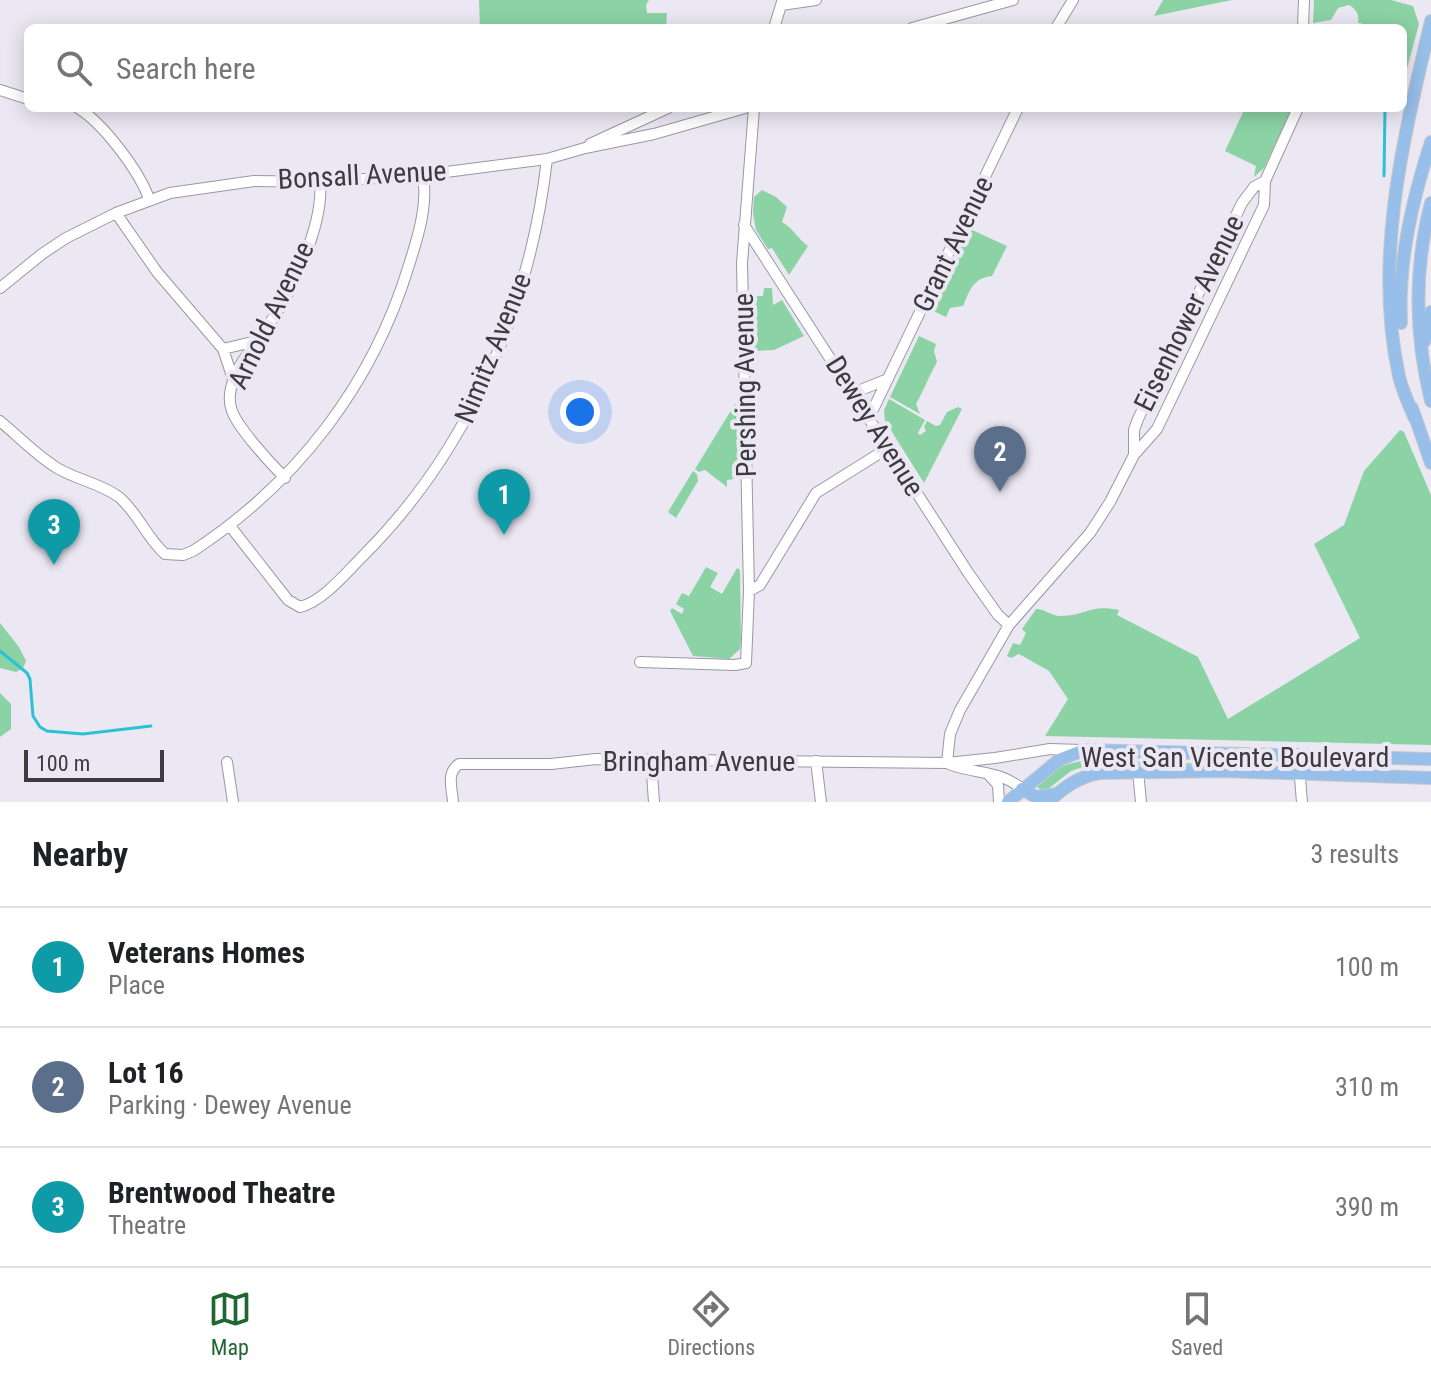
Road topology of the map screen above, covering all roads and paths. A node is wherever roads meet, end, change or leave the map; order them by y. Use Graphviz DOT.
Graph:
graph roads {
  1 [pos="816,0"];
  2 [pos="1013,0"];
  3 [pos="1073,0"];
  4 [pos="1304,0"];
  5 [pos="782,3"];
  6 [pos="1431,21"];
  7 [pos="775,24"];
  8 [pos="926,24"];
  9 [pos="1058,24"];
  10 [pos="1303,24"];
  11 [pos="0,90"];
  12 [pos="24,98"];
  13 [pos="84,112"];
  14 [pos="659,112"];
  15 [pos="731,112"];
  16 [pos="754,112"];
  17 [pos="1016,112"];
  18 [pos="1296,112"];
  19 [pos="1431,142"];
  20 [pos="585,148"];
  21 [pos="547,159"];
  22 [pos="423,175"];
  23 [pos="1265,181"];
  24 [pos="320,182"];
  25 [pos="149,199"];
  26 [pos="1431,203"];
  27 [pos="116,213"];
  28 [pos="744,225"];
  29 [pos="0,288"];
  30 [pos="1189,312"];
  31 [pos="1431,312"];
  32 [pos="1209,322"];
  33 [pos="257,341"];
  34 [pos="223,349"];
  35 [pos="1421,353"];
  36 [pos="233,379"];
  37 [pos="888,379"];
  38 [pos="853,393"];
  39 [pos="1431,401"];
  40 [pos="1414,417"];
  41 [pos="869,418"];
  42 [pos="0,421"];
  43 [pos="888,448"];
  44 [pos="1134,455"];
  45 [pos="1431,463"];
  46 [pos="285,478"];
  47 [pos="230,526"];
  48 [pos="749,591"];
  49 [pos="1009,625"];
  50 [pos="640,662"];
  51 [pos="1084,750"];
  52 [pos="1298,754"];
  53 [pos="651,759"];
  54 [pos="1431,759"];
  55 [pos="816,761"];
  56 [pos="227,762"];
  57 [pos="947,763"];
  58 [pos="1138,771"];
  59 [pos="988,774"];
  60 [pos="1300,776"];
  61 [pos="1431,778"];
  62 [pos="1022,789"];
  63 [pos="1052,798"];
  64 [pos="233,802"];
  65 [pos="453,802"];
  66 [pos="654,802"];
  67 [pos="821,802"];
  68 [pos="999,802"];
  69 [pos="1008,802"];
  70 [pos="1141,802"];
  71 [pos="1302,802"];
  1 -- 5 [label="street"];
  2 -- 8 [label="street"];
  3 -- 9 [label="street"];
  4 -- 10 [label="street"];
  5 -- 7 [label="street"];
  6 -- 40 [label="main road"];
  11 -- 12 [label="street"];
  13 -- 25 [label="street"];
  14 -- 20 [label="street"];
  15 -- 20 [label="street, Bonsall Avenue"];
  16 -- 28 [label="street, Pershing Avenue"];
  17 -- 37 [label="street, Grant Avenue"];
  18 -- 23 [label="street, Eisenhower Avenue"];
  19 -- 40 [label="main road"];
  20 -- 21 [label="street, Bonsall Avenue"];
  21 -- 22 [label="street, Bonsall Avenue"];
  21 -- 47 [label="street, Nimitz Avenue"];
  22 -- 24 [label="street, Bonsall Avenue"];
  22 -- 46 [label="street"];
  23 -- 30 [label="street, Eisenhower Avenue"];
  23 -- 32 [label="street, Eisenhower Avenue"];
  24 -- 25 [label="street, Bonsall Avenue"];
  24 -- 33 [label="street, Arnold Avenue"];
  25 -- 27 [label="street, Bonsall Avenue"];
  26 -- 35 [label="main road"];
  27 -- 29 [label="street, Bonsall Avenue"];
  27 -- 34 [label="street"];
  28 -- 38 [label="street, Dewey Avenue"];
  28 -- 48 [label="street, Pershing Avenue"];
  30 -- 32 [label="street"];
  30 -- 44 [label="street, Eisenhower Avenue"];
  31 -- 35 [label="main road"];
  32 -- 44 [label="street, Eisenhower Avenue"];
  33 -- 34 [label="street"];
  33 -- 36 [label="street, Arnold Avenue"];
  34 -- 36 [label="street"];
  35 -- 39 [label="main road"];
  36 -- 46 [label="street, Arnold Avenue"];
  37 -- 38 [label="street"];
  37 -- 41 [label="street, Grant Avenue"];
  38 -- 41 [label="street, Dewey Avenue"];
  40 -- 45 [label="main road"];
  41 -- 43 [label="street, Dewey Avenue"];
  42 -- 47 [label="street"];
  43 -- 48 [label="street"];
  43 -- 49 [label="street, Dewey Avenue"];
  44 -- 49 [label="street, Eisenhower Avenue"];
  46 -- 47 [label="street"];
  48 -- 50 [label="street, Pershing Avenue"];
  49 -- 57 [label="street, Eisenhower Avenue"];
  51 -- 52 [label="main road, West San Vicente Boulevard"];
  51 -- 57 [label="street, Bringham Avenue"];
  51 -- 62 [label="main road, West San Vicente Boulevard"];
  52 -- 54 [label="main road, West San Vicente Boulevard"];
  52 -- 60 [label="street"];
  53 -- 55 [label="street, Bringham Avenue"];
  53 -- 65 [label="street, Bringham Avenue"];
  53 -- 66 [label="street"];
  55 -- 57 [label="street, Bringham Avenue"];
  55 -- 67 [label="street"];
  56 -- 64 [label="street"];
  57 -- 59 [label="street, Bringham Avenue"];
  58 -- 60 [label="main road, West San Vicente Boulevard"];
  58 -- 63 [label="main road, West San Vicente Boulevard"];
  58 -- 70 [label="street"];
  59 -- 62 [label="street, Bringham Avenue"];
  59 -- 68 [label="street"];
  60 -- 61 [label="main road, West San Vicente Boulevard"];
  60 -- 71 [label="street"];
  62 -- 63 [label="main road"];
  62 -- 69 [label="main road, West San Vicente Boulevard"];
}
